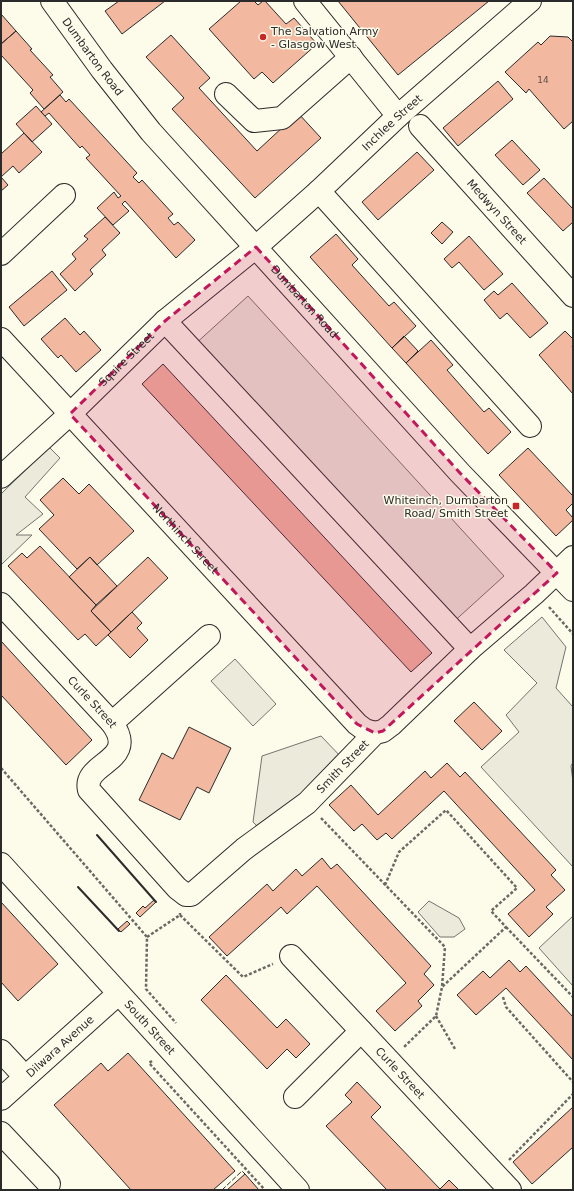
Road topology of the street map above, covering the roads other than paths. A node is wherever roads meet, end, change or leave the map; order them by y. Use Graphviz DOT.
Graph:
graph roads {
  1 [pos="52,1"];
  2 [pos="305,1"];
  3 [pos="530,1"];
  4 [pos="351,57"];
  5 [pos="226,94"];
  6 [pos="398,116"];
  7 [pos="420,126"];
  8 [pos="319,191"];
  9 [pos="64,194"];
  10 [pos="256,247"];
  11 [pos="1,254"];
  12 [pos="573,296"];
  13 [pos="165,321"];
  14 [pos="1,339"];
  15 [pos="70,414"];
  16 [pos="530,426"];
  17 [pos="1,477"];
  18 [pos="573,557"];
  19 [pos="557,573"];
  20 [pos="573,590"];
  21 [pos="1,604"];
  22 [pos="209,636"];
  23 [pos="470,649"];
  24 [pos="112,723"];
  25 [pos="374,733"];
  26 [pos="1,864"];
  27 [pos="183,905"];
  28 [pos="291,956"];
  29 [pos="118,994"];
  30 [pos="361,1031"];
  31 [pos="1,1051"];
  32 [pos="25,1077"];
  33 [pos="295,1097"];
  34 [pos="1,1099"];
  35 [pos="1,1133"];
  36 [pos="49,1184"];
  37 [pos="298,1190"];
  38 [pos="510,1190"];
  1 -- 10 [label="street, Dumbarton Road"];
  2 -- 4 [label="street"];
  3 -- 6 [label="street, Inchlee Street"];
  4 -- 5 [label="street"];
  4 -- 6 [label="street"];
  6 -- 8 [label="street, Inchlee Street"];
  7 -- 12 [label="street, Medwyn Street"];
  8 -- 10 [label="street, Inchlee Street"];
  8 -- 16 [label="street"];
  9 -- 11 [label="street"];
  10 -- 13 [label="street, Squire Street"];
  10 -- 19 [label="street, Dumbarton Road"];
  13 -- 15 [label="street, Squire Street"];
  13 -- 23 [label="street"];
  14 -- 15 [label="street, Northinch Street"];
  15 -- 17 [label="street, Squire Street"];
  15 -- 25 [label="street, Northinch Street"];
  18 -- 19 [label="street, Smith Street"];
  19 -- 20 [label="street, Dumbarton Road"];
  19 -- 23 [label="street, Smith Street"];
  21 -- 24 [label="street, Curle Street"];
  22 -- 24 [label="street"];
  23 -- 25 [label="street, Smith Street"];
  24 -- 27 [label="street, Curle Street"];
  25 -- 27 [label="street, Smith Street"];
  26 -- 29 [label="street, South Street"];
  28 -- 30 [label="street, Curle Street"];
  29 -- 32 [label="street, Dilwara Avenue"];
  29 -- 37 [label="street, South Street"];
  30 -- 33 [label="street"];
  30 -- 38 [label="street, Curle Street"];
  31 -- 32 [label="street"];
  32 -- 34 [label="street, Dilwara Avenue"];
  35 -- 36 [label="street"];
}
